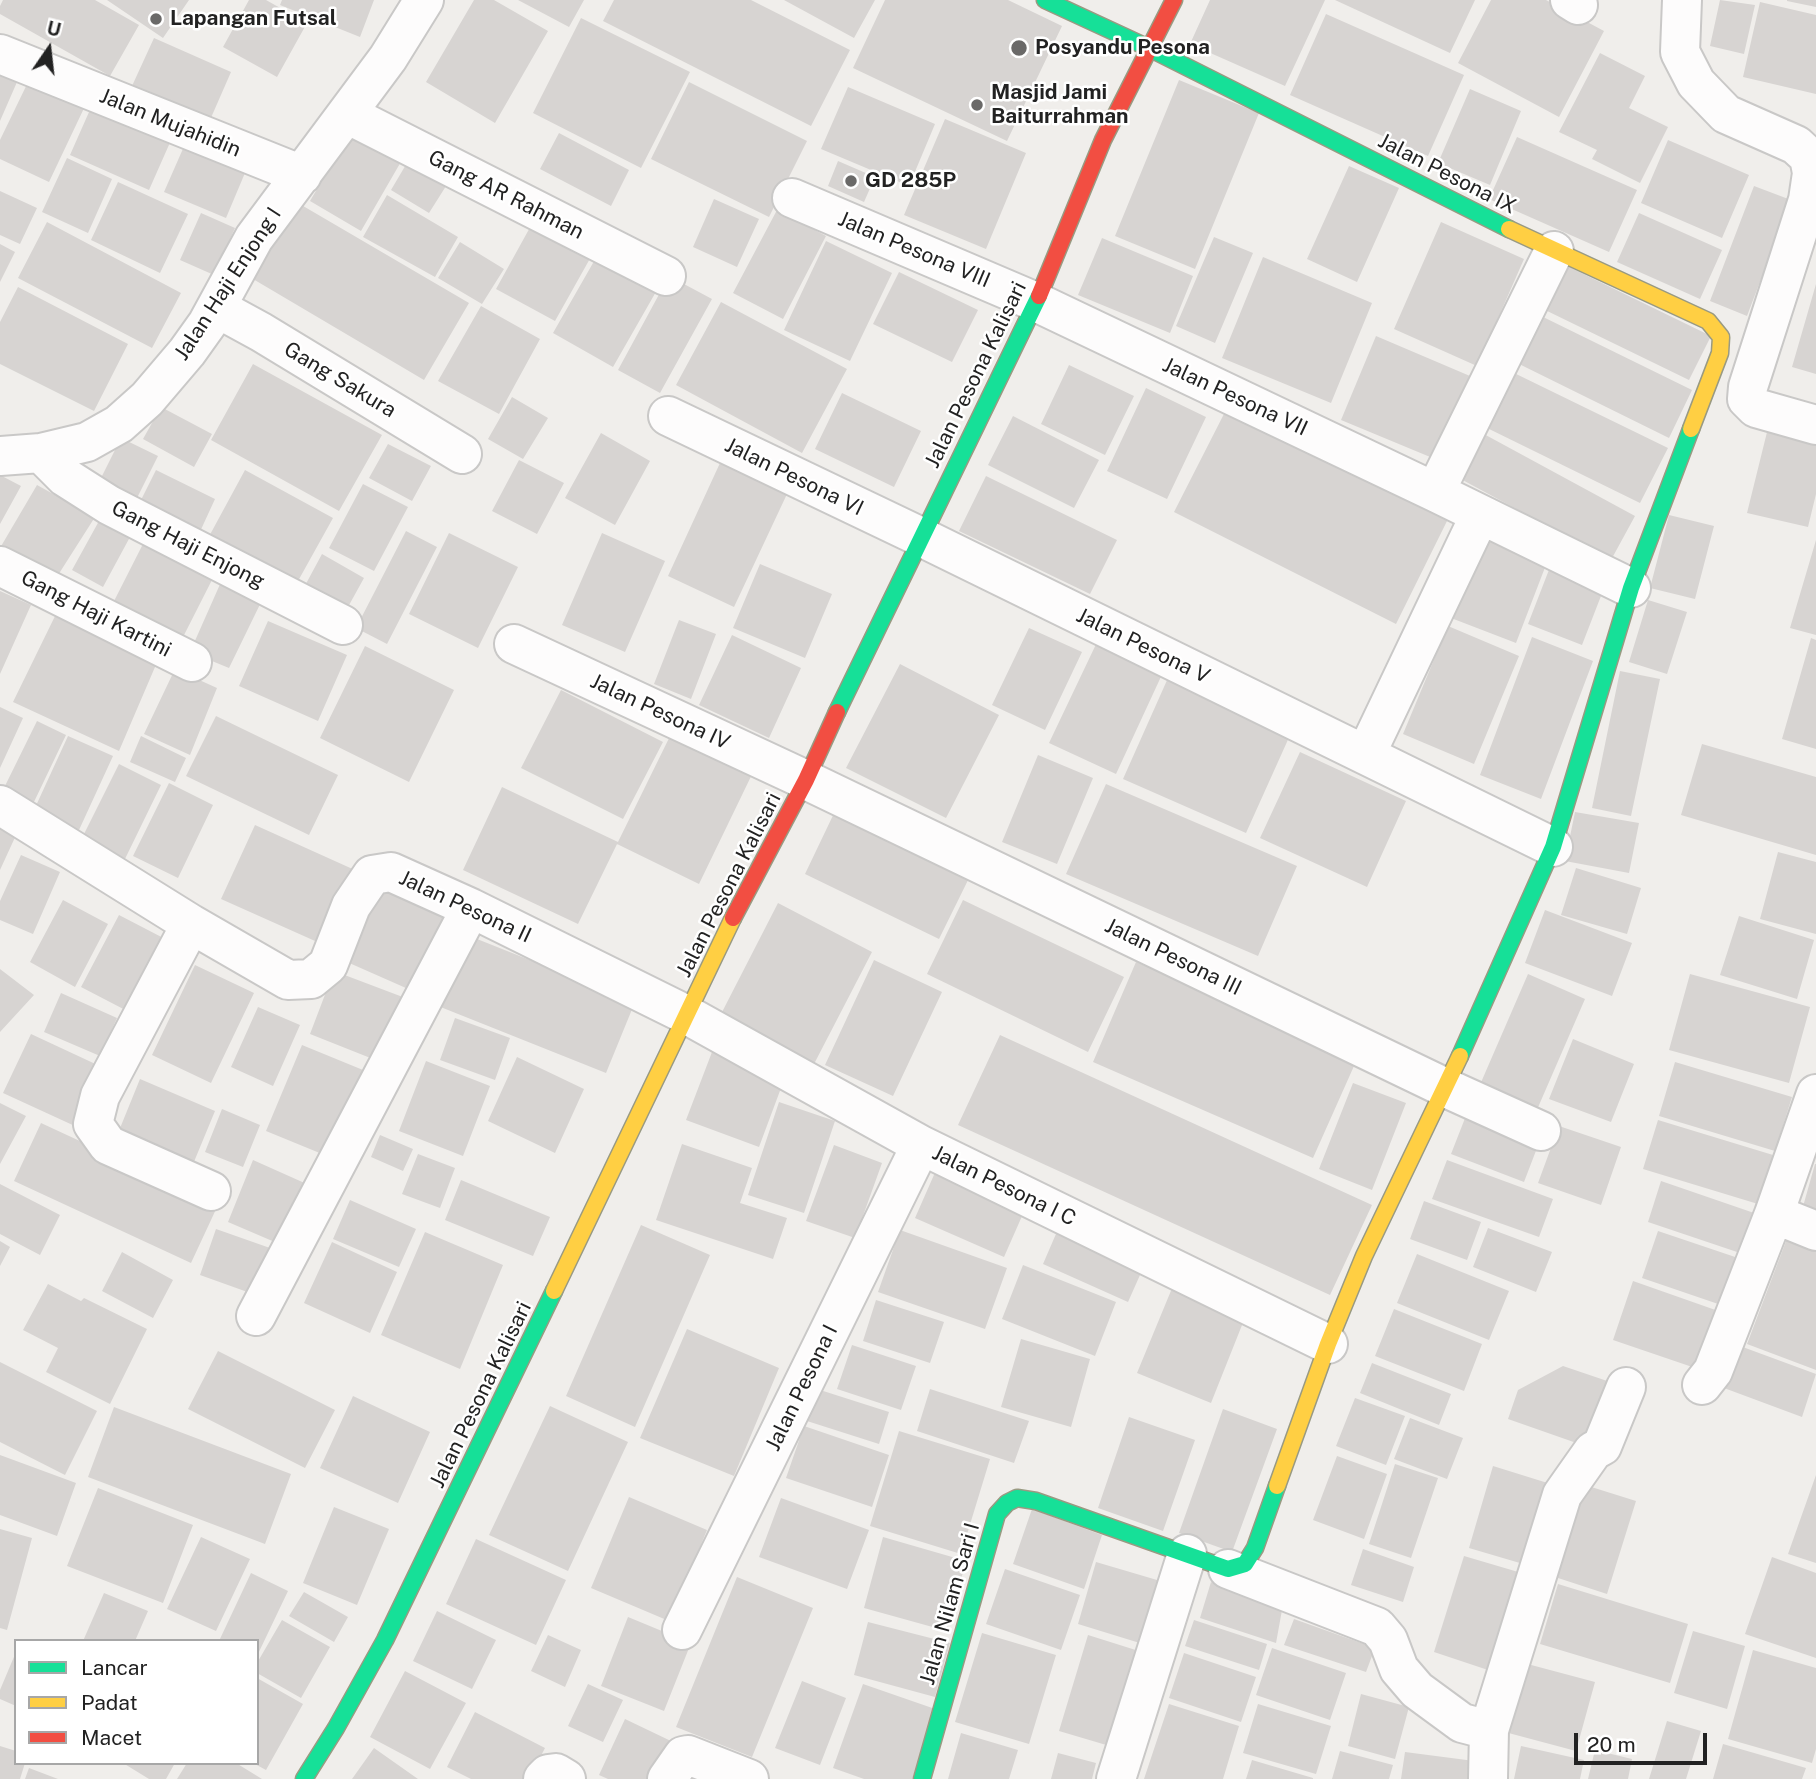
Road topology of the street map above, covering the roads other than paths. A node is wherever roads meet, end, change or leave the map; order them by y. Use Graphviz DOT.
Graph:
graph roads {
  1 [pos="424,0"];
  2 [pos="1045,0"];
  3 [pos="1174,0"];
  4 [pos="1682,0"];
  5 [pos="1151,49"];
  6 [pos="0,54"];
  7 [pos="347,114"];
  8 [pos="302,175"];
  9 [pos="792,198"];
  10 [pos="1812,202"];
  11 [pos="1554,251"];
  12 [pos="666,276"];
  13 [pos="1035,302"];
  14 [pos="217,308"];
  15 [pos="668,416"];
  16 [pos="1816,425"];
  17 [pos="41,453"];
  18 [pos="462,454"];
  19 [pos="0,455"];
  20 [pos="1435,492"];
  21 [pos="1480,515"];
  22 [pos="921,537"];
  23 [pos="0,566"];
  24 [pos="1630,588"];
  25 [pos="343,625"];
  26 [pos="514,644"];
  27 [pos="192,662"];
  28 [pos="1366,754"];
  29 [pos="806,780"];
  30 [pos="0,805"];
  31 [pos="1553,847"];
  32 [pos="471,908"];
  33 [pos="191,925"];
  34 [pos="687,1015"];
  35 [pos="1446,1088"];
  36 [pos="1816,1094"];
  37 [pos="1541,1131"];
  38 [pos="921,1145"];
  39 [pos="211,1191"];
  40 [pos="1774,1214"];
  41 [pos="1816,1231"];
  42 [pos="256,1316"];
  43 [pos="1328,1344"];
  44 [pos="1702,1385"];
  45 [pos="1626,1387"];
  46 [pos="1187,1554"];
  47 [pos="1242,1558"];
  48 [pos="682,1630"];
  49 [pos="1489,1730"];
  50 [pos="304,1779"];
  51 [pos="543,1779"];
  52 [pos="566,1779"];
  53 [pos="667,1779"];
  54 [pos="749,1779"];
  55 [pos="922,1779"];
  56 [pos="1116,1779"];
  57 [pos="1488,1779"];
  1 -- 7 [label="street, Jalan Haji Enjong I"];
  2 -- 5 [label="street, Jalan Pesona IX"];
  3 -- 5 [label="street, Jalan Pesona Kalisari"];
  4 -- 10 [label="street"];
  5 -- 11 [label="street, Jalan Pesona IX"];
  5 -- 13 [label="street, Jalan Pesona Kalisari"];
  6 -- 8 [label="street, Jalan Mujahidin"];
  7 -- 8 [label="street, Jalan Haji Enjong I"];
  7 -- 12 [label="street, Gang AR Rahman"];
  8 -- 14 [label="street, Jalan Haji Enjong I"];
  9 -- 13 [label="street, Jalan Pesona VIII"];
  10 -- 16 [label="street"];
  11 -- 20 [label="street"];
  11 -- 24 [label="street, Jalan Pesona IX"];
  13 -- 20 [label="street, Jalan Pesona VII"];
  13 -- 22 [label="street, Jalan Pesona Kalisari"];
  14 -- 17 [label="street, Jalan Haji Enjong I"];
  14 -- 18 [label="street, Gang Sakura"];
  15 -- 22 [label="street, Jalan Pesona VI"];
  17 -- 19 [label="street, Jalan Haji Enjong I"];
  17 -- 25 [label="street, Gang Haji Enjong"];
  20 -- 21 [label="street, Jalan Pesona VII"];
  21 -- 24 [label="street, Jalan Pesona VII"];
  21 -- 28 [label="street"];
  22 -- 28 [label="street, Jalan Pesona V"];
  22 -- 29 [label="street, Jalan Pesona Kalisari"];
  23 -- 27 [label="street, Gang Haji Kartini"];
  24 -- 31 [label="street"];
  26 -- 29 [label="street, Jalan Pesona IV"];
  28 -- 31 [label="street, Jalan Pesona V"];
  29 -- 34 [label="street, Jalan Pesona Kalisari"];
  29 -- 35 [label="street, Jalan Pesona III"];
  30 -- 33 [label="street, Jalan Pesona II"];
  31 -- 35 [label="street"];
  32 -- 33 [label="street, Jalan Pesona II"];
  32 -- 34 [label="street, Jalan Pesona II"];
  32 -- 42 [label="street"];
  33 -- 39 [label="street"];
  34 -- 38 [label="street, Jalan Pesona I C"];
  34 -- 50 [label="street, Jalan Pesona Kalisari"];
  35 -- 37 [label="street, Jalan Pesona III"];
  35 -- 43 [label="street"];
  36 -- 40 [label="street"];
  38 -- 43 [label="street, Jalan Pesona I C"];
  38 -- 48 [label="street, Jalan Pesona I"];
  40 -- 41 [label="street"];
  40 -- 44 [label="street"];
  43 -- 47 [label="street"];
  45 -- 49 [label="street"];
  46 -- 47 [label="street, Jalan Nilam Sari I"];
  46 -- 55 [label="street, Jalan Nilam Sari I"];
  46 -- 56 [label="street"];
  47 -- 49 [label="street"];
  49 -- 57 [label="street"];
  51 -- 52 [label="street"];
  53 -- 54 [label="street"];
}
